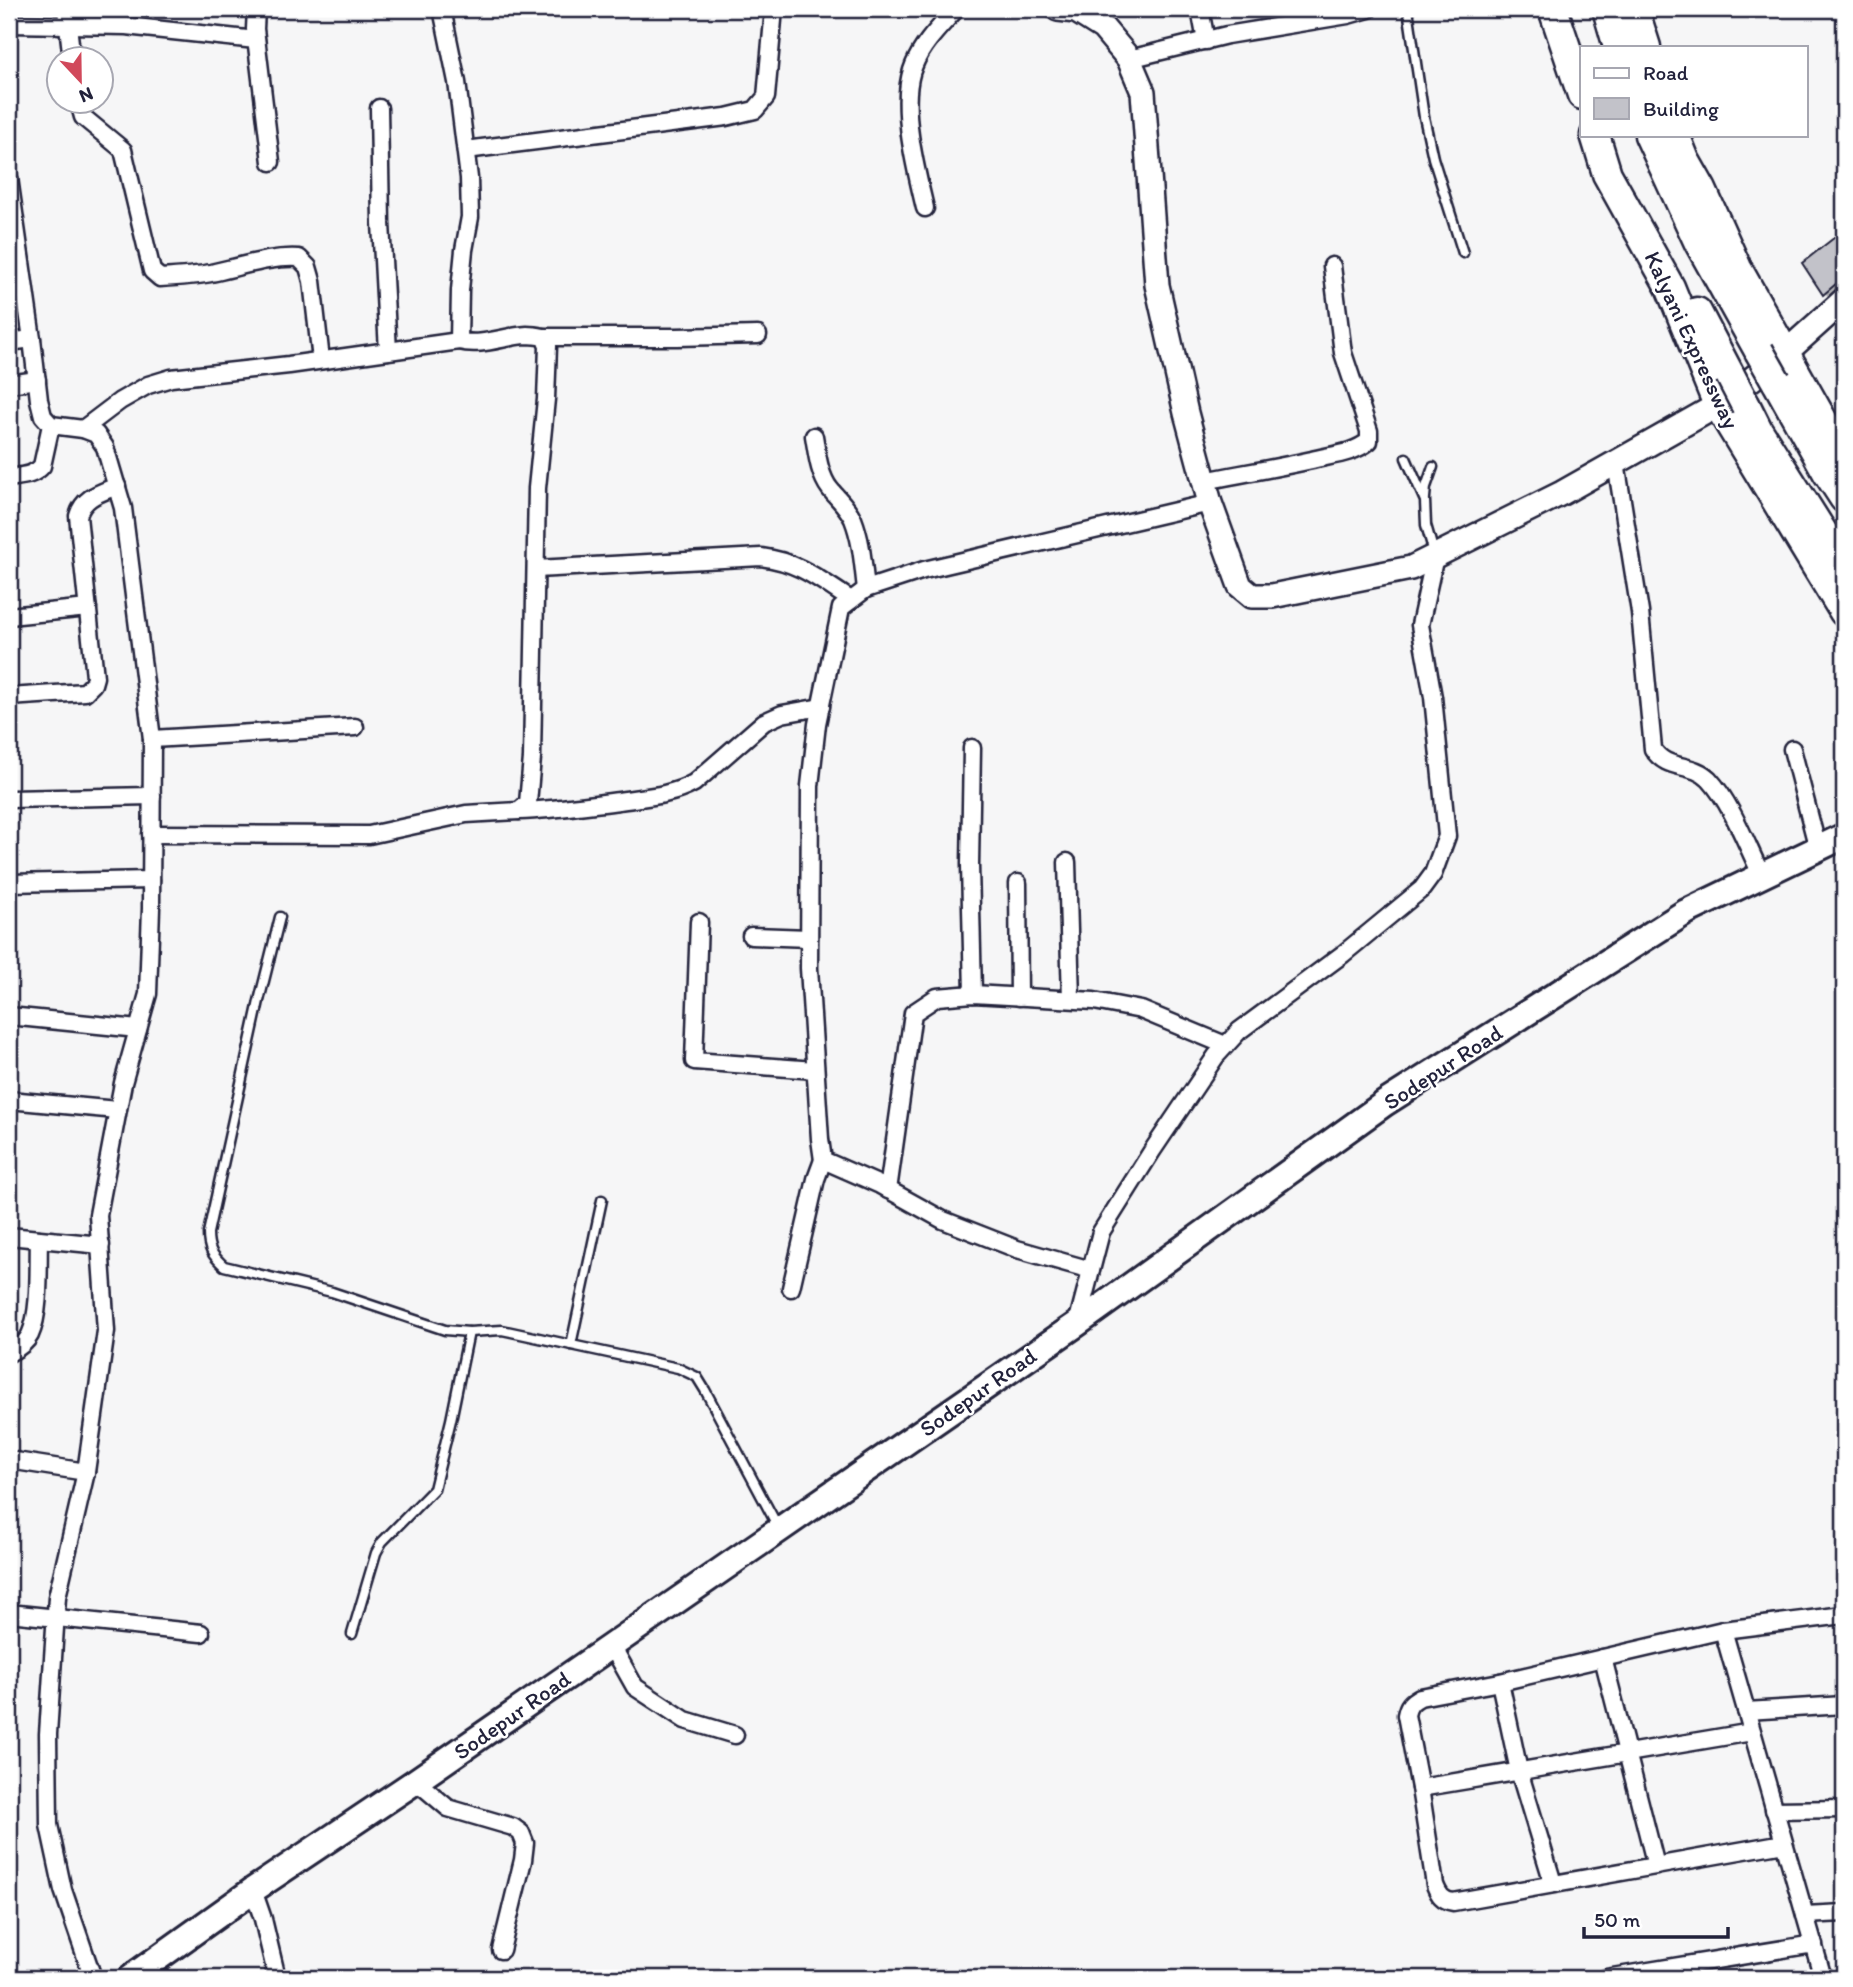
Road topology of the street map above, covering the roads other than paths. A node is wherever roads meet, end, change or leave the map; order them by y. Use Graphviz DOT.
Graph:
graph roads {
  1 [pos="256,9"];
  2 [pos="442,9"];
  3 [pos="774,9"];
  4 [pos="956,9"];
  5 [pos="1058,9"];
  6 [pos="1200,9"];
  7 [pos="1369,9"];
  8 [pos="1408,9"];
  9 [pos="1553,9"];
  10 [pos="1569,9"];
  11 [pos="1606,9"];
  12 [pos="1634,9"];
  13 [pos="1348,12"];
  14 [pos="66,16"];
  15 [pos="9,24"];
  16 [pos="256,40"];
  17 [pos="1206,41"];
  18 [pos="70,46"];
  19 [pos="1581,46"];
  20 [pos="1618,46"];
  21 [pos="1646,46"];
  22 [pos="1129,59"];
  23 [pos="1580,89"];
  24 [pos="379,108"];
  25 [pos="83,116"];
  26 [pos="1594,136"];
  27 [pos="1610,136"];
  28 [pos="1649,136"];
  29 [pos="1675,136"];
  30 [pos="466,150"];
  31 [pos="271,162"];
  32 [pos="9,178"];
  33 [pos="925,208"];
  34 [pos="13,235"];
  35 [pos="1463,253"];
  36 [pos="1332,266"];
  37 [pos="1844,300"];
  38 [pos="758,335"];
  39 [pos="544,337"];
  40 [pos="32,339"];
  41 [pos="459,341"];
  42 [pos="9,342"];
  43 [pos="388,351"];
  44 [pos="1772,352"];
  45 [pos="321,360"];
  46 [pos="37,380"];
  47 [pos="9,384"];
  48 [pos="1718,405"];
  49 [pos="51,425"];
  50 [pos="83,429"];
  51 [pos="814,436"];
  52 [pos="1406,458"];
  53 [pos="1844,458"];
  54 [pos="1616,463"];
  55 [pos="1433,467"];
  56 [pos="9,478"];
  57 [pos="1204,481"];
  58 [pos="117,486"];
  59 [pos="1844,498"];
  60 [pos="1425,501"];
  61 [pos="1210,503"];
  62 [pos="1435,556"];
  63 [pos="1844,566"];
  64 [pos="536,569"];
  65 [pos="866,589"];
  66 [pos="851,600"];
  67 [pos="88,607"];
  68 [pos="1844,612"];
  69 [pos="9,616"];
  70 [pos="9,697"];
  71 [pos="821,707"];
  72 [pos="355,727"];
  73 [pos="152,739"];
  74 [pos="972,748"];
  75 [pos="1792,749"];
  76 [pos="152,796"];
  77 [pos="9,799"];
  78 [pos="519,811"];
  79 [pos="151,834"];
  80 [pos="1844,836"];
  81 [pos="1818,849"];
  82 [pos="1067,862"];
  83 [pos="1762,876"];
  84 [pos="151,880"];
  85 [pos="9,883"];
  86 [pos="1018,883"];
  87 [pos="280,916"];
  88 [pos="699,922"];
  89 [pos="751,936"];
  90 [pos="809,938"];
  91 [pos="973,994"];
  92 [pos="1019,997"];
  93 [pos="1072,999"];
  94 [pos="9,1016"];
  95 [pos="138,1029"];
  96 [pos="1225,1045"];
  97 [pos="815,1070"];
  98 [pos="9,1100"];
  99 [pos="117,1110"];
  100 [pos="823,1160"];
  101 [pos="888,1190"];
  102 [pos="602,1200"];
  103 [pos="9,1236"];
  104 [pos="39,1239"];
  105 [pos="101,1245"];
  106 [pos="1091,1270"];
  107 [pos="791,1288"];
  108 [pos="1077,1324"];
  109 [pos="469,1332"];
  110 [pos="571,1345"];
  111 [pos="9,1353"];
  112 [pos="9,1460"];
  113 [pos="86,1472"];
  114 [pos="779,1530"];
  115 [pos="9,1613"];
  116 [pos="1844,1615"];
  117 [pos="56,1618"];
  118 [pos="1723,1630"];
  119 [pos="201,1633"];
  120 [pos="352,1634"];
  121 [pos="612,1646"];
  122 [pos="1603,1658"];
  123 [pos="1500,1682"];
  124 [pos="1844,1705"];
  125 [pos="1746,1711"];
  126 [pos="1752,1732"];
  127 [pos="736,1735"];
  128 [pos="1627,1753"];
  129 [pos="1519,1771"];
  130 [pos="416,1781"];
  131 [pos="1420,1788"];
  132 [pos="1844,1809"];
  133 [pos="1774,1810"];
  134 [pos="1784,1843"];
  135 [pos="1656,1866"];
  136 [pos="1553,1883"];
  137 [pos="253,1891"];
  138 [pos="1844,1913"];
  139 [pos="1805,1914"];
  140 [pos="1814,1944"];
  141 [pos="500,1950"];
  142 [pos="93,1978"];
  143 [pos="130,1978"];
  144 [pos="277,1978"];
  145 [pos="1605,1978"];
  146 [pos="1823,1978"];
  1 -- 16 [label="street"];
  2 -- 30 [label="street"];
  3 -- 30 [label="street"];
  4 -- 33 [label="street"];
  5 -- 22 [label="street"];
  6 -- 17 [label="street"];
  7 -- 13 [label="street"];
  8 -- 35 [label="lane"];
  9 -- 23 [label="highway"];
  10 -- 19 [label="highway"];
  11 -- 20 [label="highway"];
  12 -- 21 [label="highway"];
  13 -- 17 [label="street"];
  14 -- 15 [label="street"];
  14 -- 16 [label="street"];
  14 -- 18 [label="street"];
  16 -- 31 [label="street"];
  17 -- 22 [label="street"];
  22 -- 57 [label="street"];
  24 -- 43 [label="street"];
  25 -- 45 [label="street"];
  26 -- 48 [label="highway, Kalyani Expressway"];
  27 -- 63 [label="highway, bridge"];
  28 -- 44 [label="highway"];
  29 -- 44 [label="highway"];
  30 -- 41 [label="street"];
  32 -- 34 [label="street"];
  34 -- 40 [label="street"];
  36 -- 57 [label="street"];
  37 -- 44 [label="street"];
  38 -- 39 [label="street"];
  39 -- 41 [label="street"];
  39 -- 64 [label="street"];
  40 -- 42 [label="street"];
  40 -- 46 [label="street"];
  41 -- 43 [label="street"];
  43 -- 45 [label="street"];
  44 -- 48 [label="street"];
  44 -- 53 [label="highway"];
  44 -- 59 [label="highway, bridge"];
  45 -- 50 [label="street"];
  46 -- 47 [label="street"];
  46 -- 49 [label="street"];
  48 -- 54 [label="street"];
  48 -- 68 [label="highway, Kalyani Expressway"];
  49 -- 50 [label="street"];
  49 -- 56 [label="street"];
  50 -- 58 [label="street"];
  51 -- 65 [label="street"];
  52 -- 60 [label="lane"];
  54 -- 62 [label="street"];
  54 -- 83 [label="street"];
  55 -- 60 [label="lane"];
  57 -- 61 [label="street"];
  58 -- 67 [label="street"];
  58 -- 73 [label="street"];
  60 -- 62 [label="lane"];
  61 -- 62 [label="street"];
  61 -- 65 [label="street"];
  62 -- 96 [label="street"];
  64 -- 66 [label="street"];
  64 -- 78 [label="street"];
  65 -- 66 [label="street"];
  66 -- 71 [label="street"];
  67 -- 69 [label="street"];
  67 -- 70 [label="street"];
  71 -- 78 [label="street"];
  71 -- 90 [label="street"];
  72 -- 73 [label="street"];
  73 -- 76 [label="street"];
  74 -- 91 [label="street"];
  75 -- 81 [label="street"];
  76 -- 77 [label="street"];
  76 -- 79 [label="street"];
  78 -- 79 [label="street"];
  79 -- 84 [label="street"];
  80 -- 81 [label="main road, Sodepur Road"];
  81 -- 83 [label="main road, Sodepur Road"];
  82 -- 93 [label="street"];
  83 -- 108 [label="main road, Sodepur Road"];
  84 -- 85 [label="street"];
  84 -- 95 [label="street"];
  86 -- 92 [label="street"];
  87 -- 109 [label="lane"];
  88 -- 97 [label="street"];
  89 -- 90 [label="street"];
  90 -- 97 [label="street"];
  91 -- 92 [label="street"];
  91 -- 101 [label="street"];
  92 -- 93 [label="street"];
  93 -- 96 [label="street"];
  94 -- 95 [label="street"];
  95 -- 99 [label="street"];
  96 -- 106 [label="street"];
  97 -- 100 [label="street"];
  98 -- 99 [label="street"];
  99 -- 105 [label="street"];
  100 -- 101 [label="street"];
  100 -- 107 [label="street"];
  101 -- 106 [label="street"];
  102 -- 110 [label="lane"];
  103 -- 104 [label="street"];
  104 -- 105 [label="street"];
  104 -- 111 [label="street"];
  105 -- 113 [label="street"];
  106 -- 108 [label="street"];
  108 -- 114 [label="main road, Sodepur Road"];
  109 -- 110 [label="lane"];
  109 -- 120 [label="lane"];
  110 -- 114 [label="lane"];
  112 -- 113 [label="street"];
  113 -- 117 [label="street"];
  114 -- 121 [label="main road, Sodepur Road"];
  115 -- 117 [label="street"];
  116 -- 118 [label="street"];
  117 -- 119 [label="street"];
  117 -- 142 [label="street"];
  118 -- 122 [label="street"];
  118 -- 125 [label="street"];
  121 -- 127 [label="street"];
  121 -- 130 [label="main road, Sodepur Road"];
  122 -- 123 [label="street"];
  122 -- 128 [label="street"];
  123 -- 129 [label="street"];
  123 -- 131 [label="street"];
  124 -- 125 [label="street"];
  125 -- 126 [label="street"];
  126 -- 128 [label="street"];
  126 -- 133 [label="street"];
  128 -- 129 [label="street"];
  128 -- 135 [label="street"];
  129 -- 131 [label="street"];
  129 -- 136 [label="street"];
  130 -- 137 [label="main road, Sodepur Road"];
  130 -- 141 [label="street"];
  131 -- 136 [label="street"];
  132 -- 133 [label="street"];
  133 -- 134 [label="street"];
  134 -- 135 [label="street"];
  134 -- 139 [label="street"];
  135 -- 136 [label="street"];
  137 -- 143 [label="main road, Sodepur Road"];
  137 -- 144 [label="street"];
  138 -- 139 [label="street"];
  139 -- 140 [label="street"];
  140 -- 145 [label="street"];
  140 -- 146 [label="street"];
}
